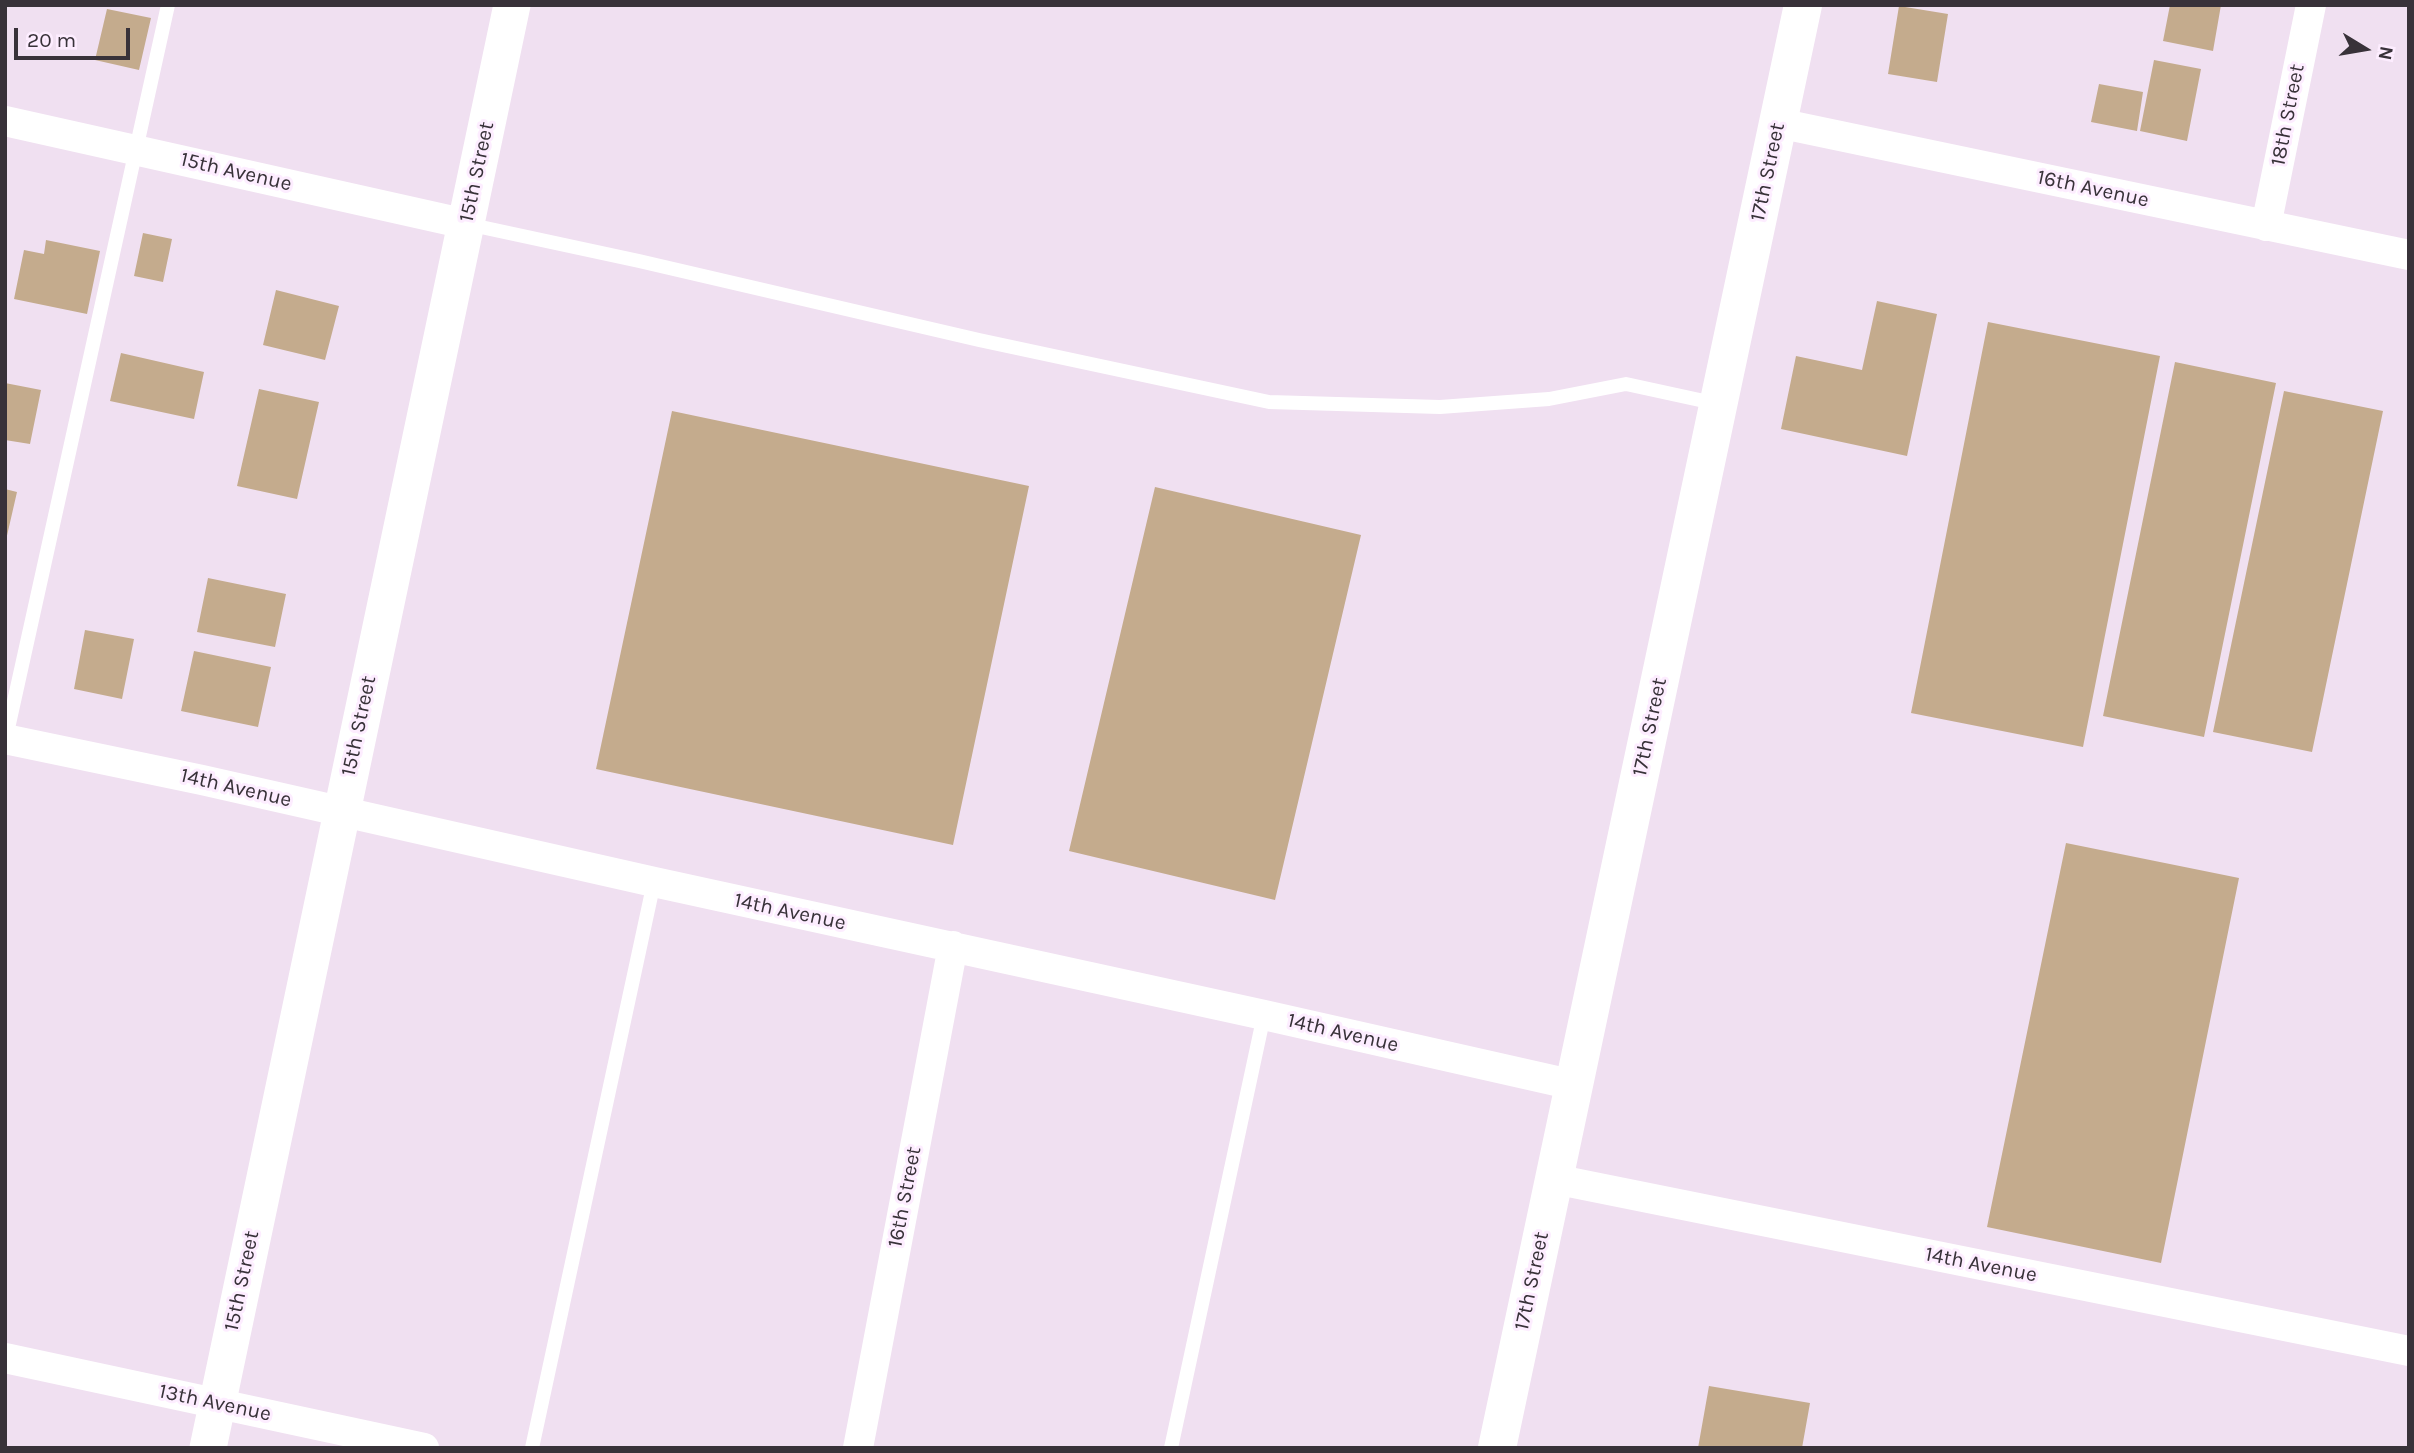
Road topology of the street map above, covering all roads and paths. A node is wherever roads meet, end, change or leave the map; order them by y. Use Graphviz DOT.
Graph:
graph roads {
  1 [pos="167,5"];
  2 [pos="512,5"];
  3 [pos="1803,5"];
  4 [pos="2311,5"];
  5 [pos="5,121"];
  6 [pos="1778,123"];
  7 [pos="136,150"];
  8 [pos="466,224"];
  9 [pos="2266,226"];
  10 [pos="2409,255"];
  11 [pos="1718,404"];
  12 [pos="5,740"];
  13 [pos="341,812"];
  14 [pos="653,883"];
  15 [pos="953,946"];
  16 [pos="1264,1015"];
  17 [pos="1574,1085"];
  18 [pos="1553,1179"];
  19 [pos="2409,1351"];
  20 [pos="5,1358"];
  21 [pos="217,1403"];
  22 [pos="208,1448"];
  23 [pos="424,1448"];
  24 [pos="532,1448"];
  25 [pos="858,1448"];
  26 [pos="1171,1448"];
  27 [pos="1497,1448"];
  1 -- 7 [label="lane"];
  2 -- 8 [label="street, 15th Street"];
  3 -- 6 [label="main road, 17th Street"];
  4 -- 9 [label="street, 18th Street"];
  5 -- 7 [label="street, 15th Avenue"];
  6 -- 9 [label="street, 16th Avenue"];
  6 -- 11 [label="main road, 17th Street"];
  7 -- 8 [label="street, 15th Avenue"];
  7 -- 12 [label="lane"];
  8 -- 11 [label="lane"];
  8 -- 13 [label="street, 15th Street"];
  9 -- 10 [label="street, 16th Avenue"];
  11 -- 17 [label="main road, 17th Street"];
  12 -- 13 [label="street, 14th Avenue"];
  13 -- 14 [label="street, 14th Avenue"];
  13 -- 21 [label="street, 15th Street"];
  14 -- 15 [label="street, 14th Avenue"];
  14 -- 24 [label="lane"];
  15 -- 16 [label="street, 14th Avenue"];
  15 -- 25 [label="street, 16th Street"];
  16 -- 17 [label="street, 14th Avenue"];
  16 -- 26 [label="lane"];
  17 -- 18 [label="main road, 17th Street"];
  18 -- 19 [label="street, 14th Avenue"];
  18 -- 27 [label="main road, 17th Street"];
  20 -- 21 [label="street, 13th Avenue"];
  21 -- 22 [label="street, 15th Street"];
  21 -- 23 [label="street, 13th Avenue"];
}
